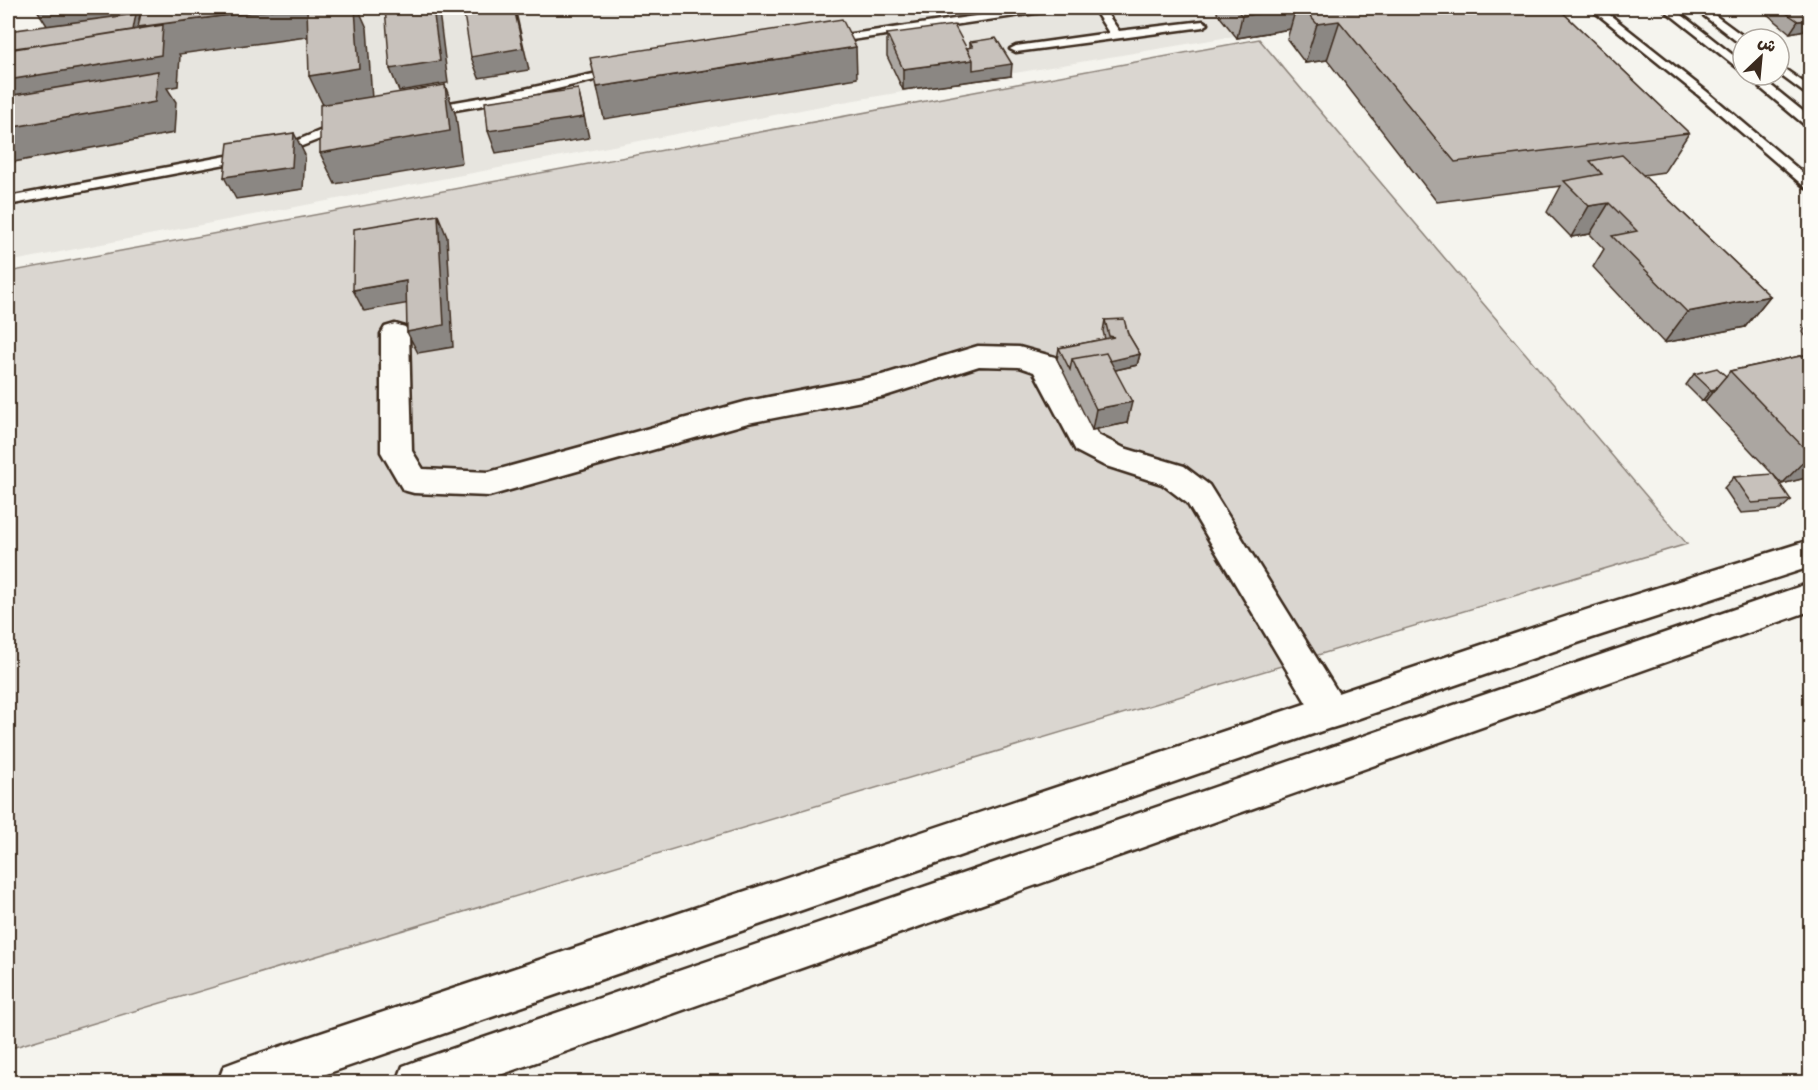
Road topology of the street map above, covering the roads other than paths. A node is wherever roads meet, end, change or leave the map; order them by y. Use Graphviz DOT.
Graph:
graph roads {
  1 [pos="1049,8"];
  2 [pos="1098,8"];
  3 [pos="1594,8"];
  4 [pos="1667,8"];
  5 [pos="1698,8"];
  6 [pos="1011,10"];
  7 [pos="1203,24"];
  8 [pos="1731,32"];
  9 [pos="1116,35"];
  10 [pos="823,41"];
  11 [pos="1017,49"];
  12 [pos="1731,59"];
  13 [pos="633,70"];
  14 [pos="1791,77"];
  15 [pos="1766,87"];
  16 [pos="1810,92"];
  17 [pos="422,112"];
  18 [pos="1810,123"];
  19 [pos="353,124"];
  20 [pos="1810,185"];
  21 [pos="8,201"];
  22 [pos="395,334"];
  23 [pos="1810,554"];
  24 [pos="1810,597"];
  25 [pos="1332,712"];
  26 [pos="240,1083"];
  27 [pos="419,1083"];
  1 -- 6 [label="lane"];
  2 -- 9 [label="lane"];
  3 -- 20 [label="lane"];
  4 -- 12 [label="lane"];
  5 -- 8 [label="lane"];
  6 -- 10 [label="lane"];
  7 -- 9 [label="lane"];
  9 -- 11 [label="lane"];
  13 -- 17 [label="lane"];
  14 -- 16 [label="lane"];
  15 -- 18 [label="lane"];
  19 -- 21 [label="lane"];
  22 -- 25 [label="street"];
  23 -- 25 [label="street"];
  24 -- 27 [label="street"];
  25 -- 26 [label="street"];
}
